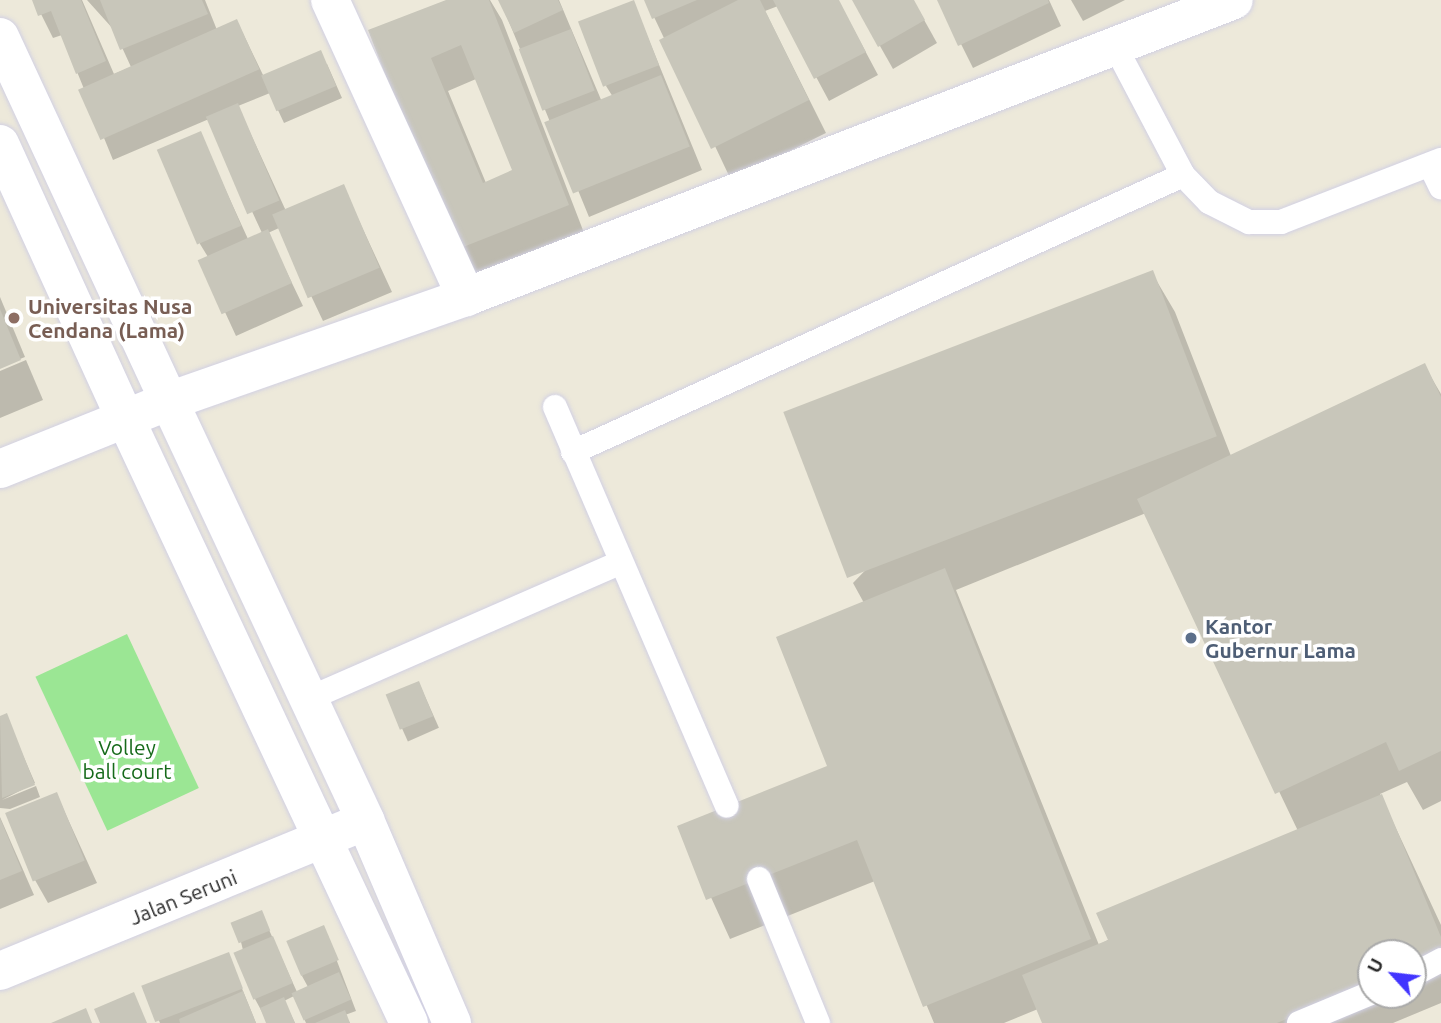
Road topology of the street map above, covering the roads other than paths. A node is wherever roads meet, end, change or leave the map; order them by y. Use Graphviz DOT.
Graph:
graph roads {
  1 [pos="330,0"];
  2 [pos="1234,0"];
  3 [pos="0,37"];
  4 [pos="1115,46"];
  5 [pos="0,144"];
  6 [pos="1435,162"];
  7 [pos="1183,175"];
  8 [pos="1441,188"];
  9 [pos="466,298"];
  10 [pos="169,401"];
  11 [pos="555,407"];
  12 [pos="126,420"];
  13 [pos="573,453"];
  14 [pos="0,469"];
  15 [pos="619,563"];
  16 [pos="308,699"];
  17 [pos="727,806"];
  18 [pos="365,820"];
  19 [pos="327,839"];
  20 [pos="759,879"];
  21 [pos="0,971"];
  22 [pos="1357,999"];
  23 [pos="409,1023"];
  24 [pos="452,1023"];
  25 [pos="818,1023"];
  26 [pos="1299,1023"];
  1 -- 9 [label="street"];
  2 -- 4 [label="street"];
  3 -- 10 [label="street"];
  4 -- 7 [label="lane"];
  4 -- 9 [label="street"];
  5 -- 12 [label="street"];
  6 -- 7 [label="lane"];
  6 -- 8 [label="lane"];
  7 -- 13 [label="lane"];
  9 -- 10 [label="street"];
  10 -- 12 [label="street"];
  10 -- 16 [label="street"];
  11 -- 13 [label="lane"];
  12 -- 14 [label="street"];
  12 -- 19 [label="street"];
  13 -- 15 [label="lane"];
  15 -- 16 [label="lane"];
  15 -- 17 [label="lane"];
  16 -- 18 [label="street"];
  18 -- 19 [label="street, Jalan Seruni"];
  18 -- 24 [label="street"];
  19 -- 21 [label="street, Jalan Seruni"];
  19 -- 23 [label="street"];
  20 -- 25 [label="lane"];
  22 -- 26 [label="lane"];
}
